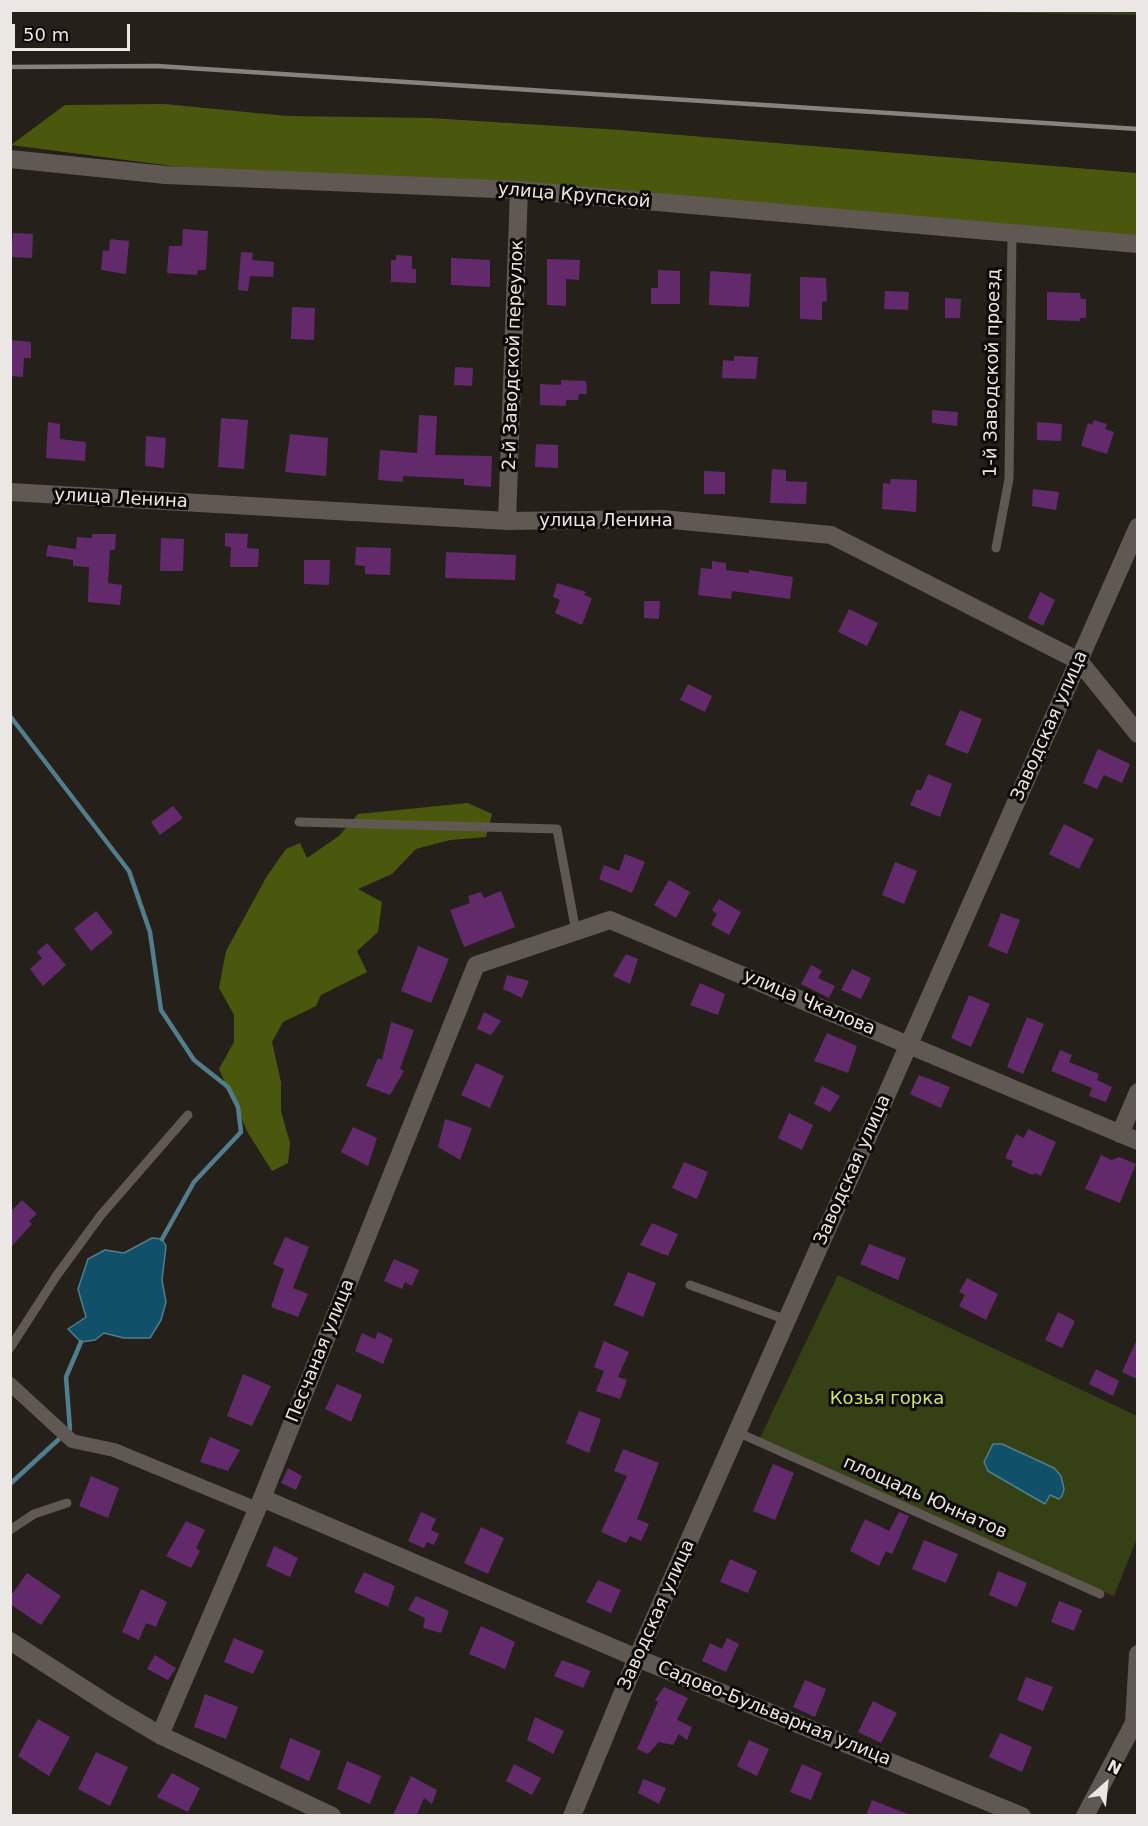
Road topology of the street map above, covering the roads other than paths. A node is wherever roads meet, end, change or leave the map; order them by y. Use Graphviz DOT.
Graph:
graph roads {
  1 [pos="10,159"];
  2 [pos="519,190"];
  3 [pos="1012,233"];
  4 [pos="1137,244"];
  5 [pos="10,492"];
  6 [pos="507,521"];
  7 [pos="1137,527"];
  8 [pos="996,548"];
  9 [pos="1079,661"];
  10 [pos="1137,734"];
  11 [pos="299,822"];
  12 [pos="576,932"];
  13 [pos="476,965"];
  14 [pos="908,1045"];
  15 [pos="1137,1092"];
  16 [pos="188,1115"];
  17 [pos="1120,1134"];
  18 [pos="1137,1141"];
  19 [pos="690,1285"];
  20 [pos="787,1320"];
  21 [pos="10,1348"];
  22 [pos="10,1384"];
  23 [pos="737,1431"];
  24 [pos="67,1503"];
  25 [pos="259,1504"];
  26 [pos="10,1530"];
  27 [pos="1100,1594"];
  28 [pos="10,1641"];
  29 [pos="1137,1654"];
  30 [pos="637,1658"];
  31 [pos="160,1735"];
  32 [pos="333,1815"];
  33 [pos="572,1815"];
  34 [pos="1022,1815"];
  35 [pos="1084,1815"];
  1 -- 2 [label="street, улица Крупской"];
  2 -- 3 [label="street, улица Крупской"];
  2 -- 6 [label="street, 2-й Заводской переулок"];
  3 -- 4 [label="street, улица Крупской"];
  3 -- 8 [label="lane, 1-й Заводской проезд"];
  5 -- 6 [label="street, улица Ленина"];
  6 -- 9 [label="street, улица Ленина"];
  7 -- 9 [label="street, Заводская улица"];
  9 -- 10 [label="street, улица Ленина"];
  9 -- 14 [label="street, Заводская улица"];
  11 -- 12 [label="lane"];
  12 -- 13 [label="street, улица Чкалова"];
  12 -- 14 [label="street, улица Чкалова"];
  13 -- 25 [label="street, Песчаная улица"];
  14 -- 17 [label="street, улица Чкалова"];
  14 -- 20 [label="street, Заводская улица"];
  15 -- 17 [label="street"];
  16 -- 21 [label="lane"];
  17 -- 18 [label="street, улица Чкалова"];
  19 -- 20 [label="lane"];
  20 -- 23 [label="street, Заводская улица"];
  22 -- 25 [label="street"];
  23 -- 27 [label="lane, площадь Юннатов"];
  23 -- 30 [label="street, Заводская улица"];
  24 -- 26 [label="lane"];
  25 -- 30 [label="street, Садово-Бульварная улица"];
  25 -- 31 [label="street, Песчаная улица"];
  28 -- 31 [label="street"];
  29 -- 35 [label="street"];
  30 -- 33 [label="street, Заводская улица"];
  30 -- 34 [label="street, Садово-Бульварная улица"];
  31 -- 32 [label="street"];
}
